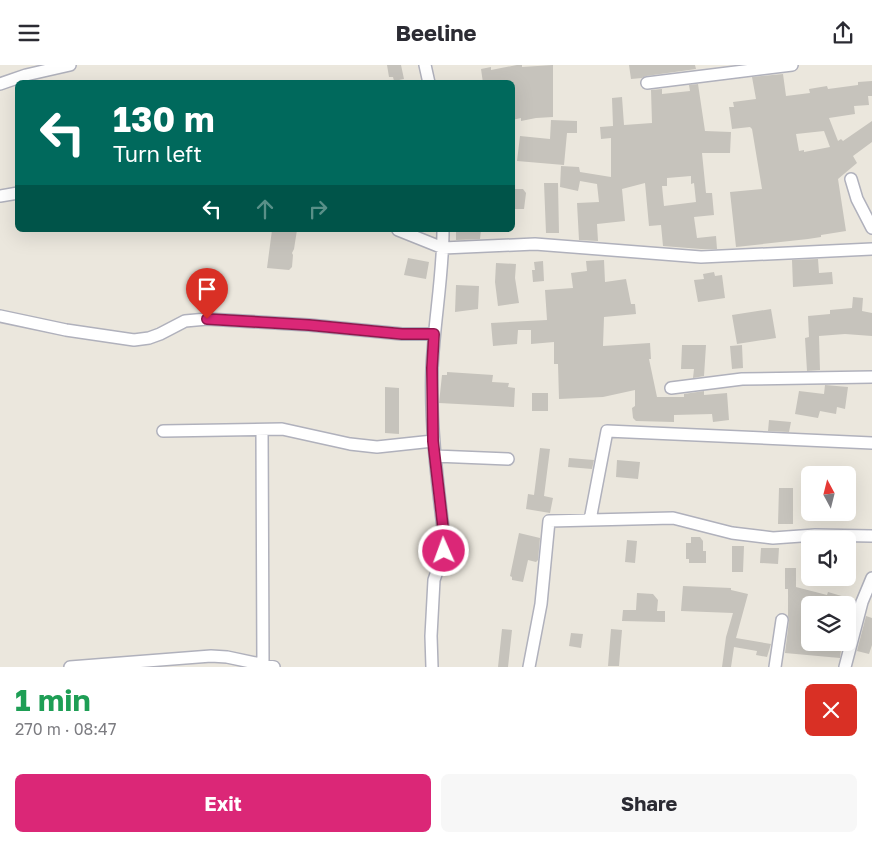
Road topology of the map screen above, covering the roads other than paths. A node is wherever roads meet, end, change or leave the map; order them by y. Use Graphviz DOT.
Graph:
graph roads {
  1 [pos="70,65"];
  2 [pos="425,65"];
  3 [pos="792,65"];
  4 [pos="428,80"];
  5 [pos="647,83"];
  6 [pos="0,84"];
  7 [pos="851,179"];
  8 [pos="15,194"];
  9 [pos="0,196"];
  10 [pos="872,228"];
  11 [pos="403,232"];
  12 [pos="444,232"];
  13 [pos="443,248"];
  14 [pos="872,249"];
  15 [pos="0,316"];
  16 [pos="434,334"];
  17 [pos="872,377"];
  18 [pos="670,388"];
  19 [pos="262,430"];
  20 [pos="162,431"];
  21 [pos="433,441"];
  22 [pos="872,443"];
  23 [pos="435,456"];
  24 [pos="508,459"];
  25 [pos="590,520"];
  26 [pos="872,536"];
  27 [pos="872,578"];
  28 [pos="867,603"];
  29 [pos="782,620"];
  30 [pos="268,666"];
  31 [pos="70,667"];
  32 [pos="432,667"];
  33 [pos="528,667"];
  34 [pos="774,667"];
  35 [pos="845,667"];
  1 -- 6 [label="street"];
  2 -- 4 [label="street"];
  3 -- 5 [label="street"];
  7 -- 10 [label="street"];
  8 -- 9 [label="street"];
  11 -- 13 [label="street"];
  12 -- 13 [label="street"];
  13 -- 14 [label="street"];
  13 -- 16 [label="street"];
  15 -- 16 [label="street"];
  16 -- 21 [label="street"];
  17 -- 18 [label="street"];
  19 -- 20 [label="street"];
  19 -- 21 [label="street"];
  19 -- 30 [label="street"];
  21 -- 23 [label="street"];
  22 -- 25 [label="street"];
  23 -- 24 [label="street"];
  23 -- 32 [label="street"];
  25 -- 26 [label="street"];
  25 -- 33 [label="street"];
  27 -- 28 [label="street"];
  28 -- 35 [label="street"];
  29 -- 34 [label="street"];
  30 -- 31 [label="street"];
}
